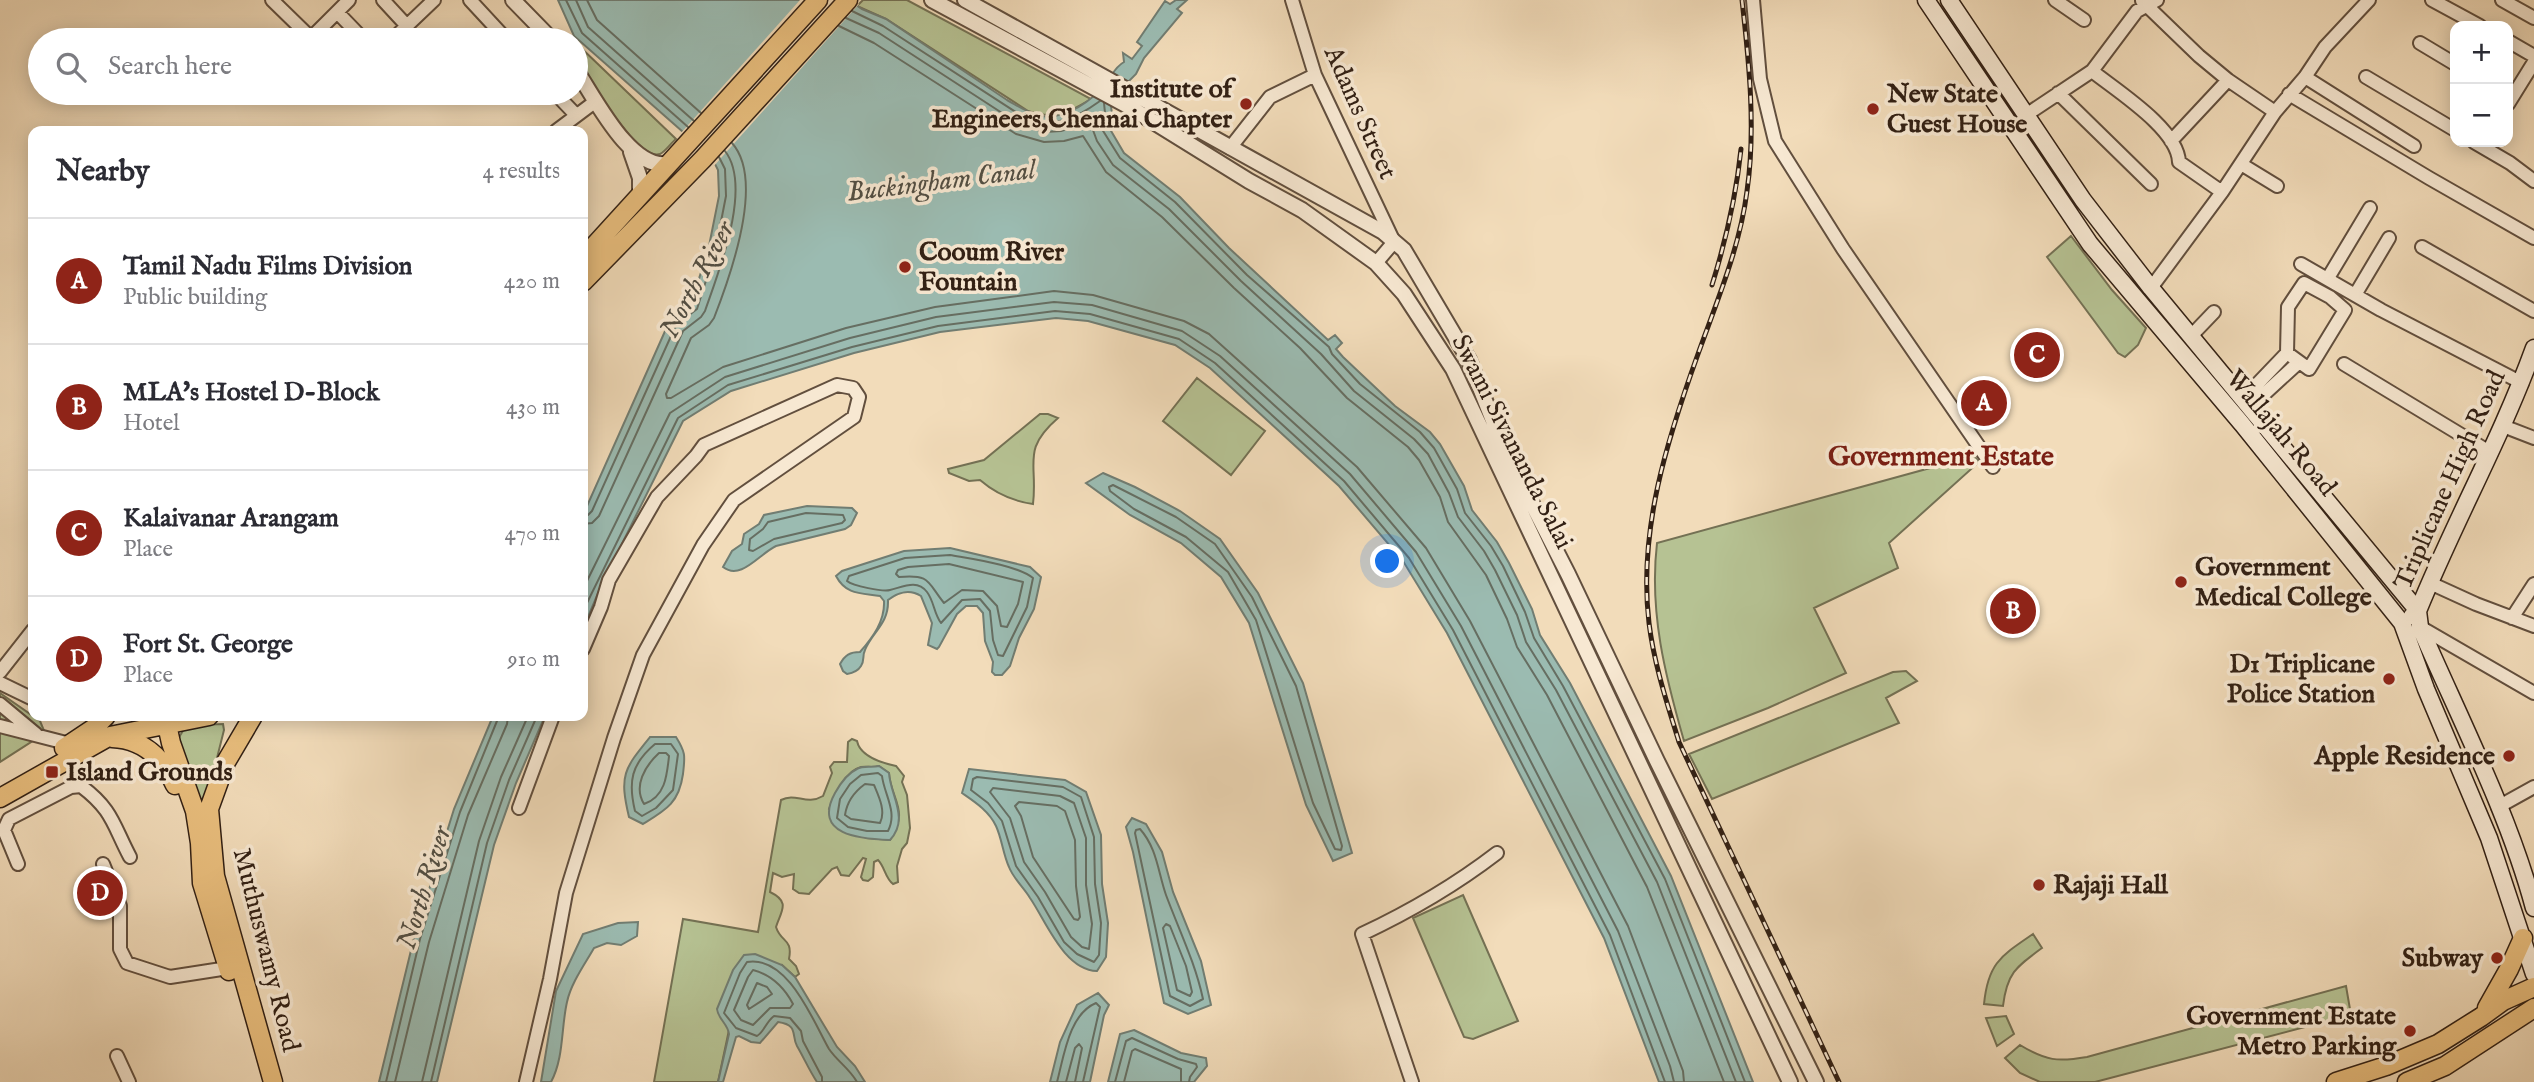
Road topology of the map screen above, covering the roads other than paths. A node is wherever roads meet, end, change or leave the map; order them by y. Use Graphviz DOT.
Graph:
graph roads {
  1 [pos="272,0"];
  2 [pos="349,0"];
  3 [pos="383,0"];
  4 [pos="434,0"];
  5 [pos="470,0"];
  6 [pos="513,0"];
  7 [pos="818,0"];
  8 [pos="848,0"];
  9 [pos="932,0"];
  10 [pos="965,0"];
  11 [pos="1292,0"];
  12 [pos="1753,0"];
  13 [pos="1926,0"];
  14 [pos="1949,0"];
  15 [pos="2369,0"];
  16 [pos="2432,0"];
  17 [pos="2502,0"];
  18 [pos="2057,1"];
  19 [pos="2148,2"];
  20 [pos="337,12"];
  21 [pos="2534,18"];
  22 [pos="2084,20"];
  23 [pos="2469,21"];
  24 [pos="407,26"];
  25 [pos="301,28"];
  26 [pos="322,28"];
  27 [pos="352,28"];
  28 [pos="496,28"];
  29 [pos="540,28"];
  30 [pos="2420,43"];
  31 [pos="2513,44"];
  32 [pos="2534,56"];
  33 [pos="2450,59"];
  34 [pos="2534,62"];
  35 [pos="2092,71"];
  36 [pos="1315,75"];
  37 [pos="2305,77"];
  38 [pos="2366,77"];
  39 [pos="2228,80"];
  40 [pos="1098,81"];
  41 [pos="588,88"];
  42 [pos="2059,93"];
  43 [pos="2289,93"];
  44 [pos="2513,93"];
  45 [pos="596,100"];
  46 [pos="1132,100"];
  47 [pos="566,105"];
  48 [pos="2275,112"];
  49 [pos="576,115"];
  50 [pos="2026,115"];
  51 [pos="562,126"];
  52 [pos="2450,127"];
  53 [pos="2171,141"];
  54 [pos="2414,146"];
  55 [pos="2487,147"];
  56 [pos="1230,148"];
  57 [pos="631,150"];
  58 [pos="668,164"];
  59 [pos="2241,164"];
  60 [pos="2534,181"];
  61 [pos="2151,184"];
  62 [pos="2277,186"];
  63 [pos="2222,192"];
  64 [pos="640,197"];
  65 [pos="2370,208"];
  66 [pos="2389,238"];
  67 [pos="2534,238"];
  68 [pos="1394,242"];
  69 [pos="2423,247"];
  70 [pos="588,253"];
  71 [pos="1376,263"];
  72 [pos="2301,264"];
  73 [pos="588,277"];
  74 [pos="2328,278"];
  75 [pos="2151,288"];
  76 [pos="2355,295"];
  77 [pos="2534,311"];
  78 [pos="2214,312"];
  79 [pos="2191,335"];
  80 [pos="2534,348"];
  81 [pos="2287,353"];
  82 [pos="2298,363"];
  83 [pos="2344,364"];
  84 [pos="2522,383"];
  85 [pos="2246,403"];
  86 [pos="2503,426"];
  87 [pos="2534,438"];
  88 [pos="2491,453"];
  89 [pos="1993,467"];
  90 [pos="2430,583"];
  91 [pos="2534,584"];
  92 [pos="1578,594"];
  93 [pos="1562,599"];
  94 [pos="2512,618"];
  95 [pos="2419,619"];
  96 [pos="2402,623"];
  97 [pos="2534,626"];
  98 [pos="28,636"];
  99 [pos="588,637"];
  100 [pos="0,672"];
  101 [pos="0,683"];
  102 [pos="2534,693"];
  103 [pos="28,697"];
  104 [pos="0,704"];
  105 [pos="101,721"];
  106 [pos="162,721"];
  107 [pos="166,721"];
  108 [pos="250,721"];
  109 [pos="552,721"];
  110 [pos="0,726"];
  111 [pos="39,736"];
  112 [pos="102,740"];
  113 [pos="70,744"];
  114 [pos="0,785"];
  115 [pos="2534,787"];
  116 [pos="0,798"];
  117 [pos="2498,807"];
  118 [pos="519,808"];
  119 [pos="200,839"];
  120 [pos="1497,853"];
  121 [pos="131,857"];
  122 [pos="18,864"];
  123 [pos="103,864"];
  124 [pos="2534,908"];
  125 [pos="2523,938"];
  126 [pos="228,968"];
  127 [pos="2534,974"];
  128 [pos="2534,986"];
  129 [pos="2534,1008"];
  130 [pos="2482,1017"];
  131 [pos="117,1056"];
  132 [pos="129,1082"];
  133 [pos="261,1082"];
  134 [pos="273,1082"];
  135 [pos="526,1082"];
  136 [pos="1412,1082"];
  137 [pos="1790,1082"];
  138 [pos="1816,1082"];
  139 [pos="2336,1082"];
  140 [pos="2407,1082"];
  1 -- 25 [label="street"];
  2 -- 20 [label="street"];
  3 -- 24 [label="street"];
  4 -- 24 [label="street"];
  5 -- 28 [label="street"];
  6 -- 29 [label="street"];
  7 -- 58 [label="main road"];
  8 -- 73 [label="main road"];
  9 -- 40 [label="street, Swami Sivananda Salai"];
  10 -- 40 [label="street, Swami Sivananda Salai"];
  11 -- 36 [label="street, Adams Street"];
  12 -- 89 [label="street"];
  13 -- 96 [label="main road, Wallajah Road"];
  14 -- 50 [label="main road, Wallajah Road"];
  15 -- 37 [label="street"];
  16 -- 23 [label="street"];
  17 -- 21 [label="street"];
  18 -- 22 [label="street"];
  19 -- 35 [label="street"];
  19 -- 39 [label="street"];
  20 -- 26 [label="street"];
  20 -- 27 [label="street"];
  30 -- 33 [label="street"];
  31 -- 32 [label="street"];
  34 -- 44 [label="street"];
  35 -- 42 [label="street"];
  35 -- 53 [label="street"];
  36 -- 56 [label="street"];
  36 -- 68 [label="street, Adams Street"];
  37 -- 43 [label="street"];
  37 -- 54 [label="street"];
  38 -- 52 [label="street"];
  39 -- 48 [label="street"];
  39 -- 53 [label="street"];
  40 -- 46 [label="street, Swami Sivananda Salai"];
  41 -- 45 [label="street"];
  42 -- 50 [label="street"];
  42 -- 61 [label="street"];
  43 -- 48 [label="street"];
  43 -- 67 [label="street"];
  45 -- 49 [label="street"];
  45 -- 57 [label="street"];
  46 -- 56 [label="street, Swami Sivananda Salai"];
  46 -- 71 [label="street, Swami Sivananda Salai"];
  47 -- 49 [label="street"];
  48 -- 59 [label="street"];
  49 -- 51 [label="street"];
  50 -- 75 [label="main road, Wallajah Road"];
  53 -- 63 [label="street"];
  55 -- 60 [label="street"];
  56 -- 68 [label="street, Swami Sivananda Salai"];
  57 -- 58 [label="street"];
  57 -- 64 [label="street"];
  58 -- 64 [label="main road"];
  59 -- 62 [label="street"];
  59 -- 63 [label="street"];
  63 -- 75 [label="street"];
  64 -- 70 [label="main road"];
  65 -- 74 [label="street"];
  66 -- 76 [label="street"];
  68 -- 71 [label="street"];
  68 -- 92 [label="street, Swami Sivananda Salai"];
  69 -- 77 [label="street"];
  71 -- 93 [label="street, Swami Sivananda Salai"];
  72 -- 74 [label="street"];
  74 -- 76 [label="street"];
  75 -- 79 [label="main road, Wallajah Road"];
  76 -- 84 [label="street"];
  78 -- 79 [label="street"];
  79 -- 85 [label="main road, Wallajah Road"];
  80 -- 84 [label="main road, Triplicane High Road"];
  81 -- 82 [label="street"];
  81 -- 82 [label="street"];
  81 -- 85 [label="street"];
  82 -- 85 [label="street"];
  83 -- 88 [label="street"];
  84 -- 86 [label="main road, Triplicane High Road"];
  85 -- 95 [label="main road, Wallajah Road"];
  86 -- 87 [label="street"];
  86 -- 88 [label="main road, Triplicane High Road"];
  88 -- 90 [label="main road, Triplicane High Road"];
  90 -- 94 [label="street"];
  90 -- 95 [label="main road, Triplicane High Road"];
  91 -- 94 [label="street"];
  92 -- 93 [label="street"];
  92 -- 138 [label="street, Swami Sivananda Salai"];
  93 -- 137 [label="street, Swami Sivananda Salai"];
  94 -- 97 [label="street"];
  95 -- 96 [label="main road, Triplicane High Road"];
  95 -- 102 [label="street"];
  95 -- 117 [label="main road, Wallajah Road"];
  96 -- 125 [label="main road, Wallajah Road"];
  98 -- 100 [label="street"];
  99 -- 135 [label="street"];
  101 -- 103 [label="street"];
  104 -- 111 [label="street"];
  105 -- 113 [label="main road"];
  106 -- 112 [label="main road"];
  107 -- 119 [label="main road, Muthuswamy Road"];
  108 -- 134 [label="main road, Muthuswamy Road"];
  109 -- 118 [label="street"];
  110 -- 111 [label="street"];
  111 -- 113 [label="street"];
  112 -- 116 [label="main road"];
  112 -- 119 [label="main road"];
  113 -- 114 [label="main road"];
  115 -- 117 [label="street"];
  117 -- 124 [label="main road, Wallajah Road"];
  119 -- 126 [label="main road, Muthuswamy Road"];
  120 -- 136 [label="street"];
  121 -- 122 [label="street"];
  123 -- 126 [label="street"];
  125 -- 127 [label="main road, Wallajah Road"];
  125 -- 130 [label="main road"];
  126 -- 133 [label="main road, Muthuswamy Road"];
  128 -- 130 [label="main road"];
  129 -- 140 [label="main road"];
  130 -- 139 [label="main road"];
  131 -- 132 [label="street"];
}
